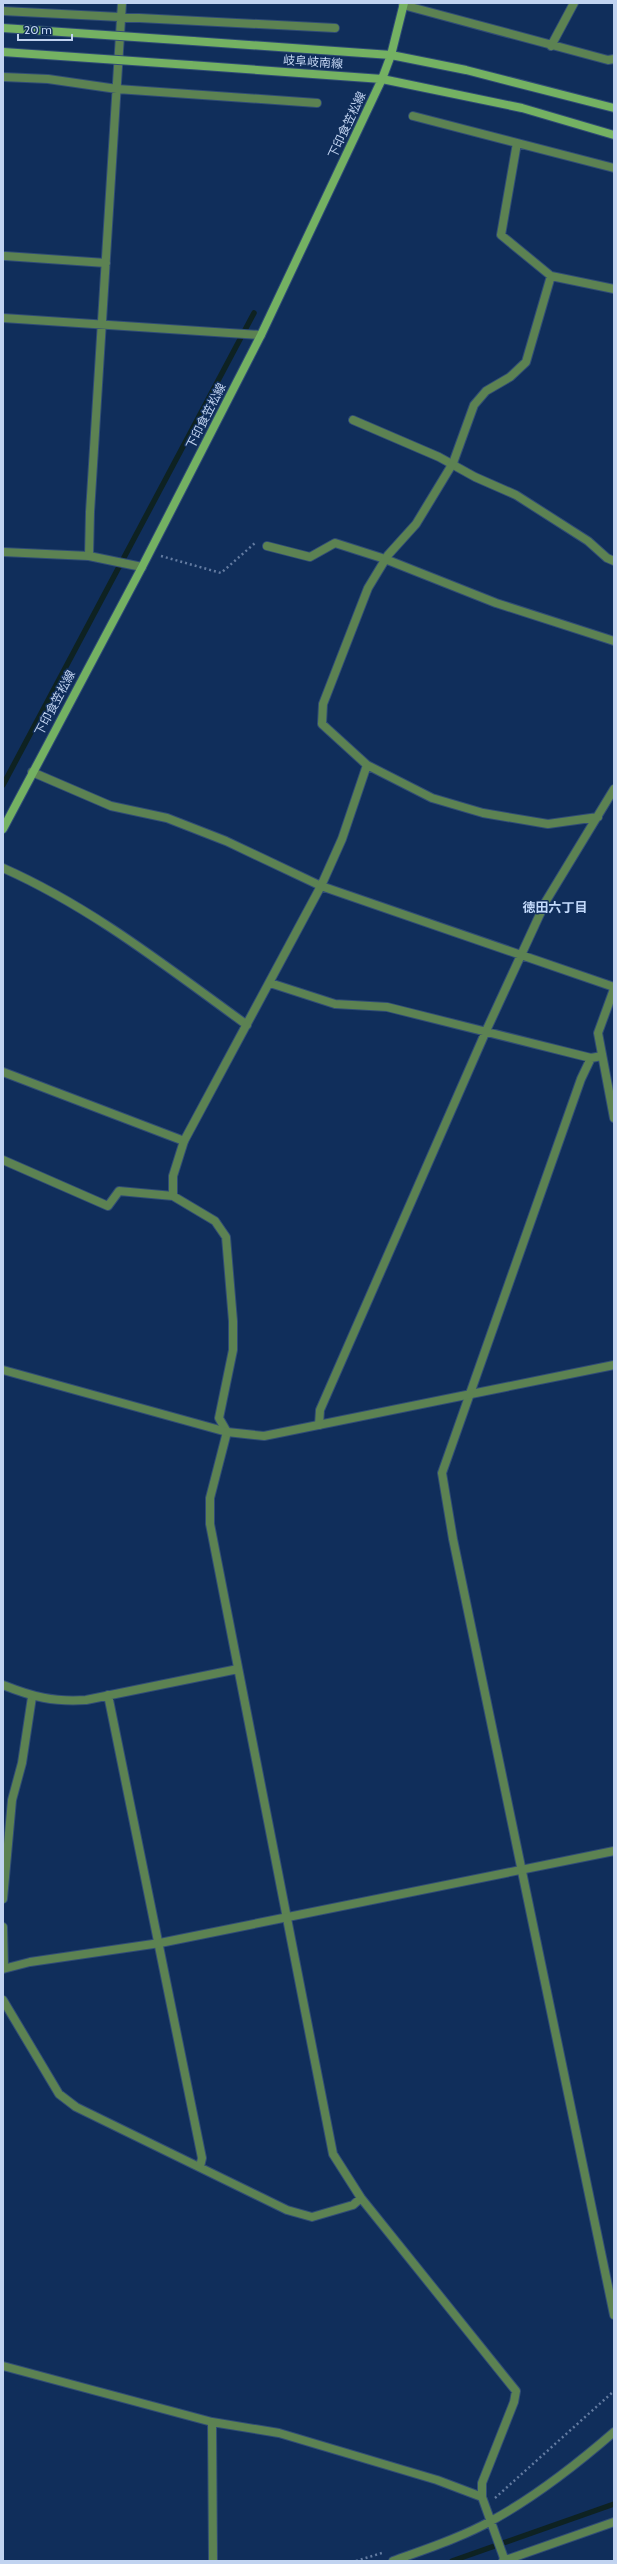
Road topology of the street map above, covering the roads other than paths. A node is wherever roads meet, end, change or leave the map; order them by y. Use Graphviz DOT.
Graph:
graph roads {
  1 [pos="122,3"];
  2 [pos="574,3"];
  3 [pos="404,4"];
  4 [pos="3,11"];
  5 [pos="121,16"];
  6 [pos="3,28"];
  7 [pos="334,28"];
  8 [pos="550,46"];
  9 [pos="3,52"];
  10 [pos="391,55"];
  11 [pos="614,59"];
  12 [pos="3,77"];
  13 [pos="382,79"];
  14 [pos="117,89"];
  15 [pos="317,102"];
  16 [pos="614,108"];
  17 [pos="413,116"];
  18 [pos="614,135"];
  19 [pos="517,142"];
  20 [pos="614,168"];
  21 [pos="5,256"];
  22 [pos="106,263"];
  23 [pos="551,276"];
  24 [pos="614,290"];
  25 [pos="3,318"];
  26 [pos="102,325"];
  27 [pos="256,335"];
  28 [pos="353,420"];
  29 [pos="453,463"];
  30 [pos="267,546"];
  31 [pos="3,552"];
  32 [pos="89,556"];
  33 [pos="385,559"];
  34 [pos="614,561"];
  35 [pos="139,566"];
  36 [pos="614,641"];
  37 [pos="367,764"];
  38 [pos="32,772"];
  39 [pos="614,789"];
  40 [pos="610,804"];
  41 [pos="598,817"];
  42 [pos="3,829"];
  43 [pos="3,868"];
  44 [pos="321,886"];
  45 [pos="521,955"];
  46 [pos="270,983"];
  47 [pos="614,988"];
  48 [pos="247,1025"];
  49 [pos="486,1031"];
  50 [pos="602,1056"];
  51 [pos="591,1058"];
  52 [pos="3,1072"];
  53 [pos="614,1118"];
  54 [pos="184,1141"];
  55 [pos="3,1160"];
  56 [pos="172,1196"];
  57 [pos="614,1365"];
  58 [pos="3,1370"];
  59 [pos="470,1394"];
  60 [pos="319,1425"];
  61 [pos="227,1432"];
  62 [pos="238,1669"];
  63 [pos="3,1685"];
  64 [pos="108,1696"];
  65 [pos="32,1697"];
  66 [pos="614,1852"];
  67 [pos="523,1871"];
  68 [pos="3,1899"];
  69 [pos="288,1918"];
  70 [pos="3,1927"];
  71 [pos="160,1943"];
  72 [pos="4,1969"];
  73 [pos="3,2000"];
  74 [pos="200,2167"];
  75 [pos="361,2198"];
  76 [pos="614,2315"];
  77 [pos="3,2366"];
  78 [pos="212,2422"];
  79 [pos="614,2432"];
  80 [pos="482,2497"];
  81 [pos="492,2521"];
  82 [pos="614,2522"];
  83 [pos="213,2561"];
  84 [pos="393,2561"];
  85 [pos="504,2561"];
  1 -- 5 [label="street"];
  2 -- 8 [label="street"];
  3 -- 8 [label="street"];
  3 -- 10 [label="main road, 下印食笠松線"];
  4 -- 5 [label="street"];
  5 -- 7 [label="street"];
  5 -- 14 [label="street"];
  6 -- 10 [label="main road, 岐阜岐南線, bridge"];
  8 -- 11 [label="street"];
  9 -- 13 [label="main road, 岐阜岐南線, bridge"];
  10 -- 13 [label="main road, 下印食笠松線"];
  10 -- 16 [label="main road, 岐阜岐南線"];
  12 -- 14 [label="street"];
  13 -- 18 [label="main road, 岐阜岐南線"];
  13 -- 27 [label="main road, 下印食笠松線"];
  14 -- 15 [label="street"];
  14 -- 22 [label="street"];
  17 -- 19 [label="street"];
  19 -- 20 [label="street"];
  19 -- 23 [label="street"];
  21 -- 22 [label="street"];
  22 -- 26 [label="street"];
  23 -- 24 [label="street"];
  23 -- 29 [label="street"];
  25 -- 26 [label="street"];
  26 -- 27 [label="street"];
  26 -- 32 [label="street"];
  27 -- 35 [label="main road, 下印食笠松線"];
  28 -- 29 [label="street"];
  29 -- 33 [label="street"];
  29 -- 34 [label="street"];
  30 -- 33 [label="street"];
  31 -- 32 [label="street"];
  32 -- 35 [label="street"];
  33 -- 36 [label="street"];
  33 -- 37 [label="street"];
  35 -- 38 [label="main road, 下印食笠松線"];
  37 -- 41 [label="street"];
  37 -- 44 [label="street"];
  38 -- 42 [label="main road, 下印食笠松線"];
  38 -- 44 [label="street"];
  39 -- 40 [label="street"];
  40 -- 41 [label="street"];
  41 -- 45 [label="street"];
  43 -- 48 [label="street"];
  44 -- 45 [label="street"];
  44 -- 46 [label="street"];
  45 -- 47 [label="street"];
  45 -- 49 [label="street"];
  46 -- 48 [label="street"];
  46 -- 49 [label="street"];
  47 -- 50 [label="street"];
  48 -- 54 [label="street"];
  49 -- 51 [label="street"];
  49 -- 60 [label="street"];
  50 -- 51 [label="street"];
  50 -- 53 [label="street"];
  51 -- 59 [label="street"];
  52 -- 54 [label="street"];
  54 -- 56 [label="street"];
  55 -- 56 [label="street"];
  56 -- 61 [label="street"];
  57 -- 59 [label="street"];
  58 -- 61 [label="street"];
  59 -- 60 [label="street"];
  59 -- 67 [label="street"];
  60 -- 61 [label="street"];
  61 -- 62 [label="street"];
  62 -- 64 [label="street"];
  62 -- 69 [label="street"];
  63 -- 65 [label="street"];
  64 -- 65 [label="street"];
  64 -- 71 [label="street"];
  65 -- 68 [label="street"];
  66 -- 67 [label="street"];
  67 -- 69 [label="street"];
  67 -- 76 [label="street"];
  69 -- 71 [label="street"];
  69 -- 75 [label="street"];
  70 -- 72 [label="street"];
  71 -- 72 [label="street"];
  71 -- 74 [label="street"];
  73 -- 74 [label="street"];
  74 -- 75 [label="street"];
  75 -- 80 [label="street"];
  77 -- 78 [label="street"];
  78 -- 80 [label="street"];
  78 -- 83 [label="street"];
  79 -- 81 [label="street"];
  80 -- 81 [label="street"];
  81 -- 84 [label="street"];
  81 -- 85 [label="street"];
  82 -- 85 [label="street"];
}
